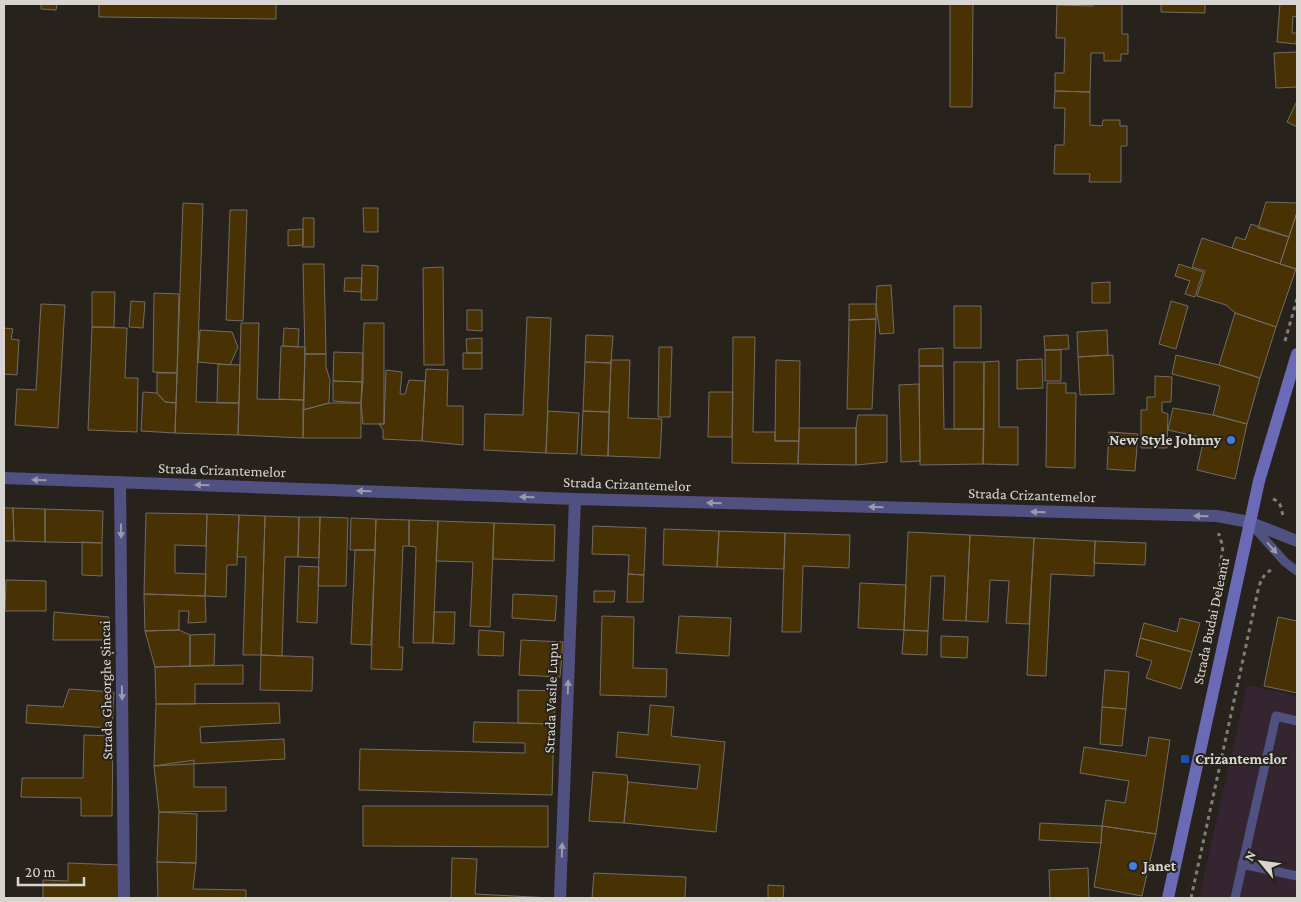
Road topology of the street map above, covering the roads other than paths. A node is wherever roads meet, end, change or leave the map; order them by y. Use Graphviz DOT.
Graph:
graph roads {
  1 [pos="1297,354"];
  2 [pos="4,478"];
  3 [pos="120,482"];
  4 [pos="575,499"];
  5 [pos="1249,522"];
  6 [pos="1297,541"];
  7 [pos="1297,571"];
  8 [pos="1297,721"];
  9 [pos="1242,864"];
  10 [pos="1297,876"];
  11 [pos="124,898"];
  12 [pos="560,898"];
  13 [pos="1168,898"];
  14 [pos="1235,898"];
  1 -- 5 [label="main road, Strada Budai Deleanu"];
  3 -- 2 [label="street, Strada Crizantemelor, one-way"];
  4 -- 3 [label="street, Strada Crizantemelor, one-way"];
  3 -- 11 [label="street, Strada Gheorghe Șincai, one-way"];
  5 -- 4 [label="street, Strada Crizantemelor, one-way"];
  12 -- 4 [label="street, Strada Vasile Lupu, one-way"];
  5 -- 6 [label="street, Strada Crizantemelor"];
  5 -- 7 [label="lane, one-way"];
  5 -- 13 [label="main road, Strada Budai Deleanu"];
  8 -- 9 [label="lane"];
  9 -- 10 [label="lane"];
  9 -- 14 [label="lane"];
}
